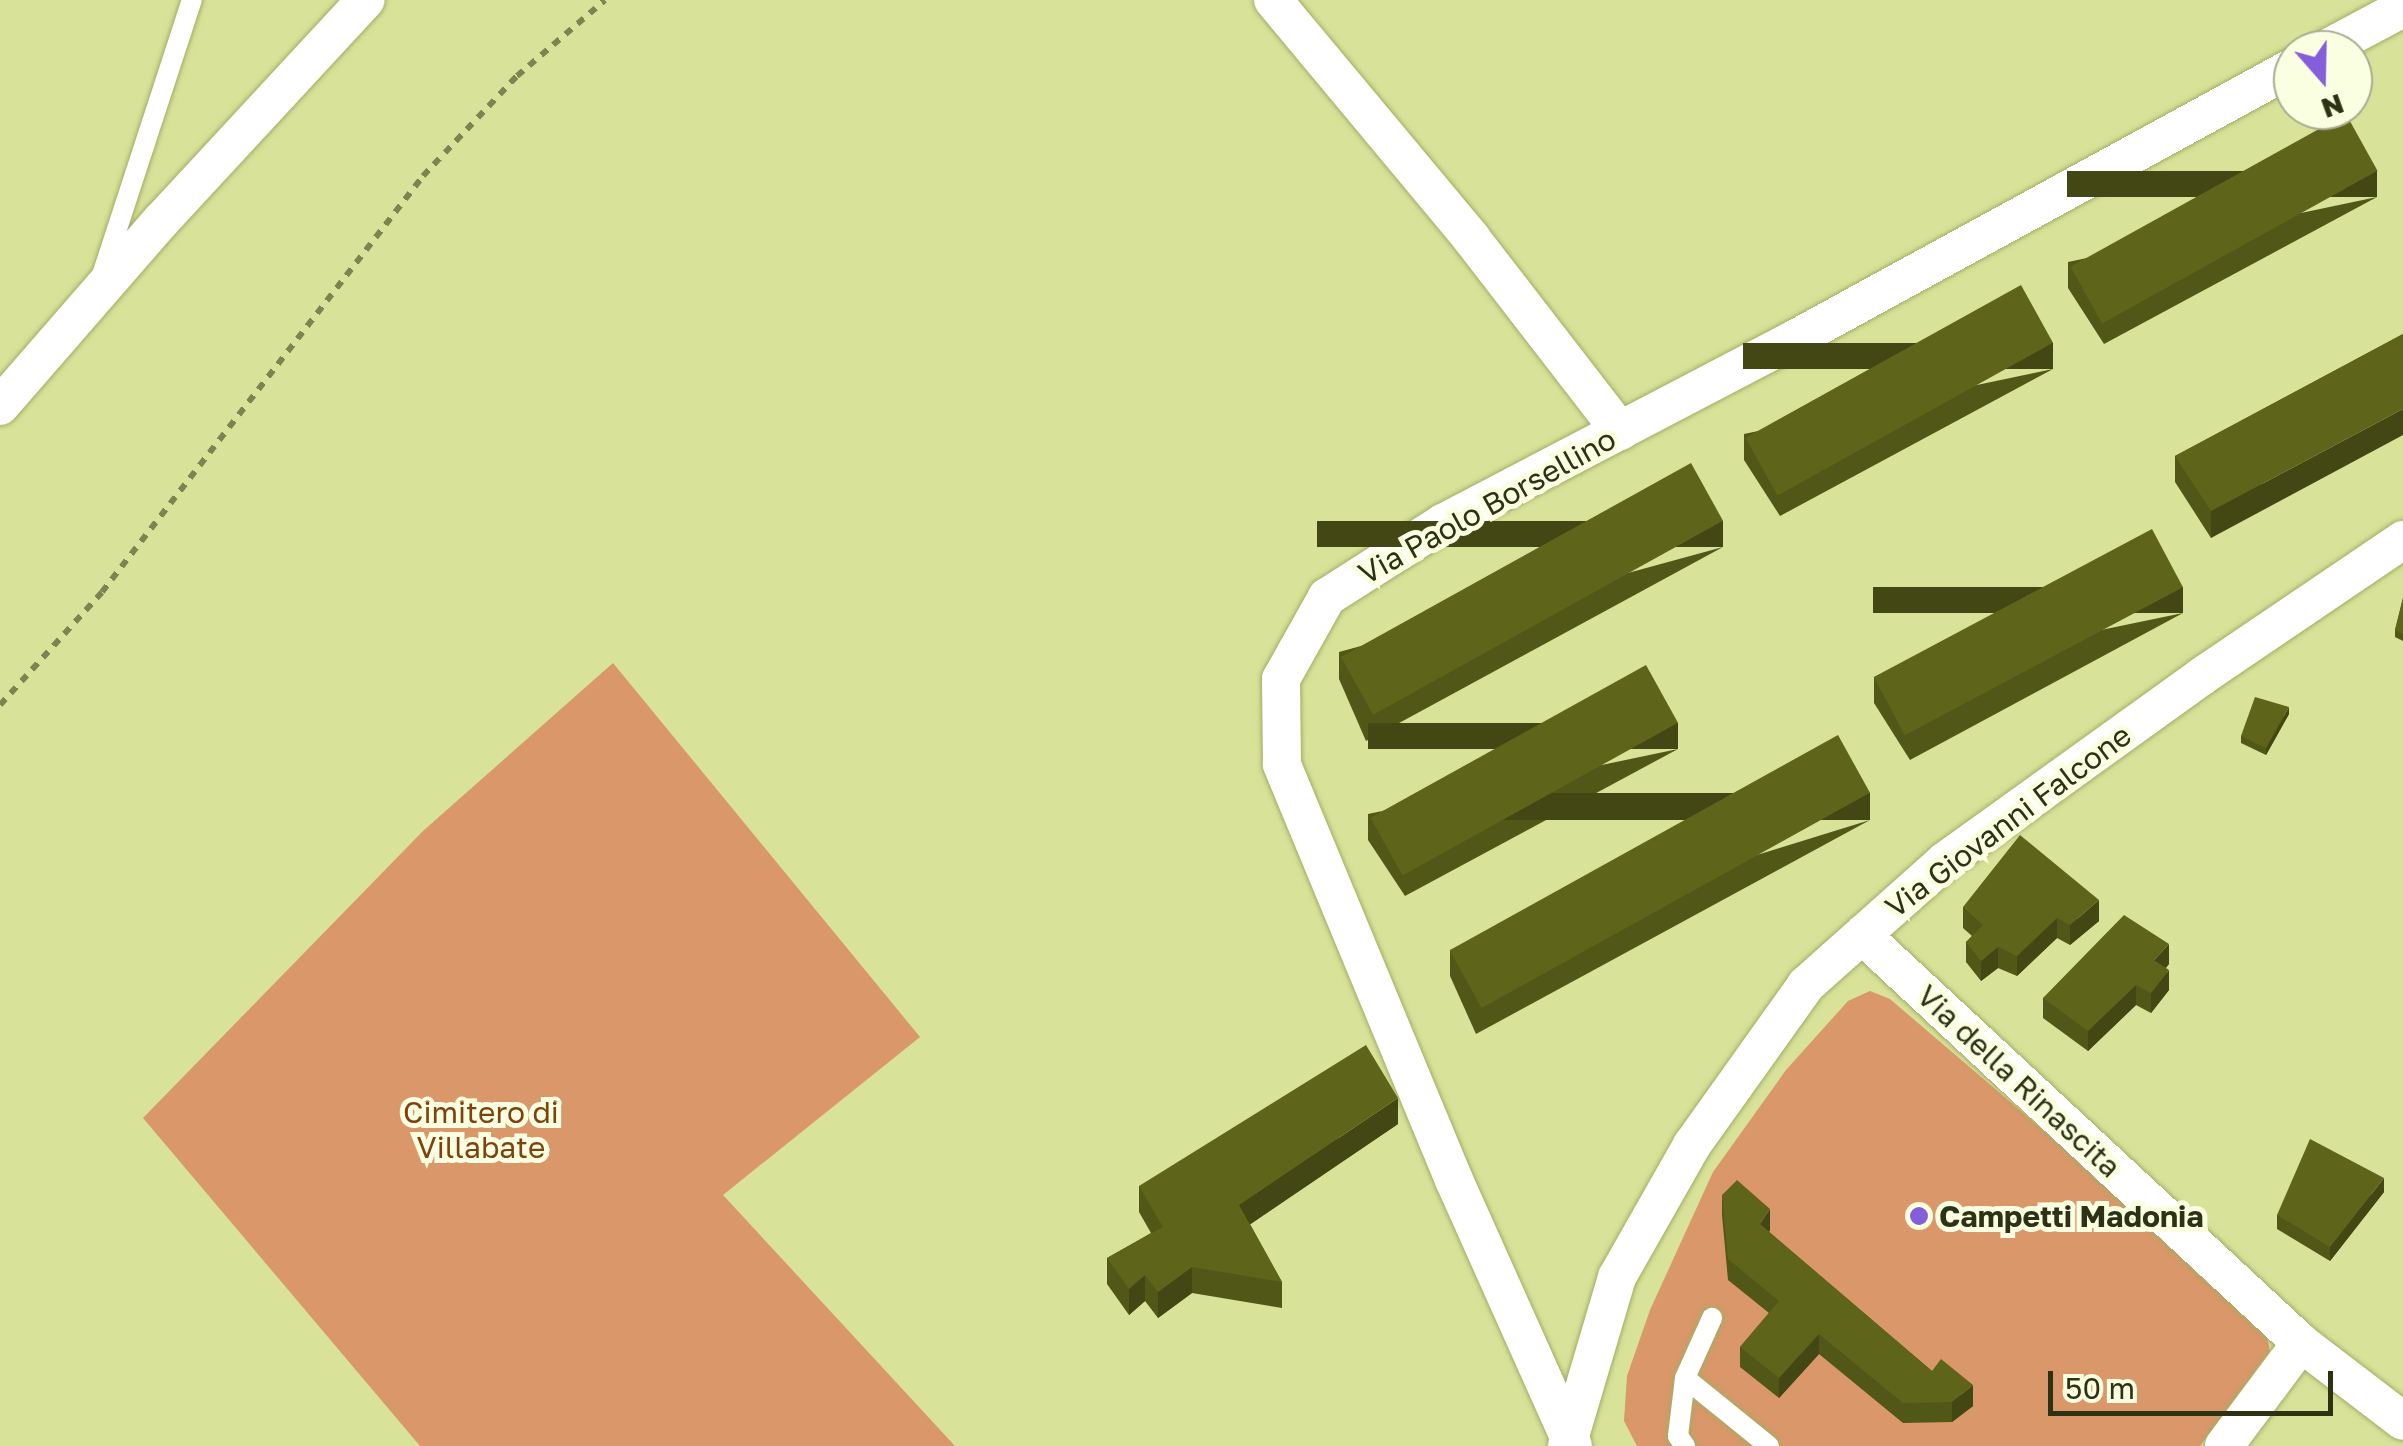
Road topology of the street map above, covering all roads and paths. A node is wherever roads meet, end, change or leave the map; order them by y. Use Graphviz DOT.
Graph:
graph roads {
  1 [pos="192,0"];
  2 [pos="366,0"];
  3 [pos="605,0"];
  4 [pos="1273,0"];
  5 [pos="2403,8"];
  6 [pos="2362,30"];
  7 [pos="2273,78"];
  8 [pos="96,295"];
  9 [pos="0,406"];
  10 [pos="1620,430"];
  11 [pos="2403,540"];
  12 [pos="0,706"];
  13 [pos="1862,935"];
  14 [pos="1712,1318"];
  15 [pos="2301,1343"];
  16 [pos="1685,1378"];
  17 [pos="2403,1421"];
  18 [pos="1569,1444"];
  19 [pos="1685,1446"];
  20 [pos="1769,1446"];
  21 [pos="2224,1446"];
  1 -- 8 [label="lane"];
  2 -- 8 [label="street"];
  3 -- 12 [label="path"];
  4 -- 10 [label="street"];
  5 -- 6 [label="street"];
  7 -- 10 [label="street, Via Paolo Borsellino"];
  8 -- 9 [label="street"];
  10 -- 18 [label="street, Via Paolo Borsellino"];
  11 -- 13 [label="street, Via Giovanni Falcone"];
  13 -- 15 [label="street, Via della Rinascita"];
  13 -- 18 [label="street, Via Giovanni Falcone"];
  14 -- 16 [label="lane"];
  15 -- 17 [label="street, Via della Rinascita"];
  15 -- 21 [label="street"];
  16 -- 19 [label="lane"];
  16 -- 20 [label="lane"];
}
